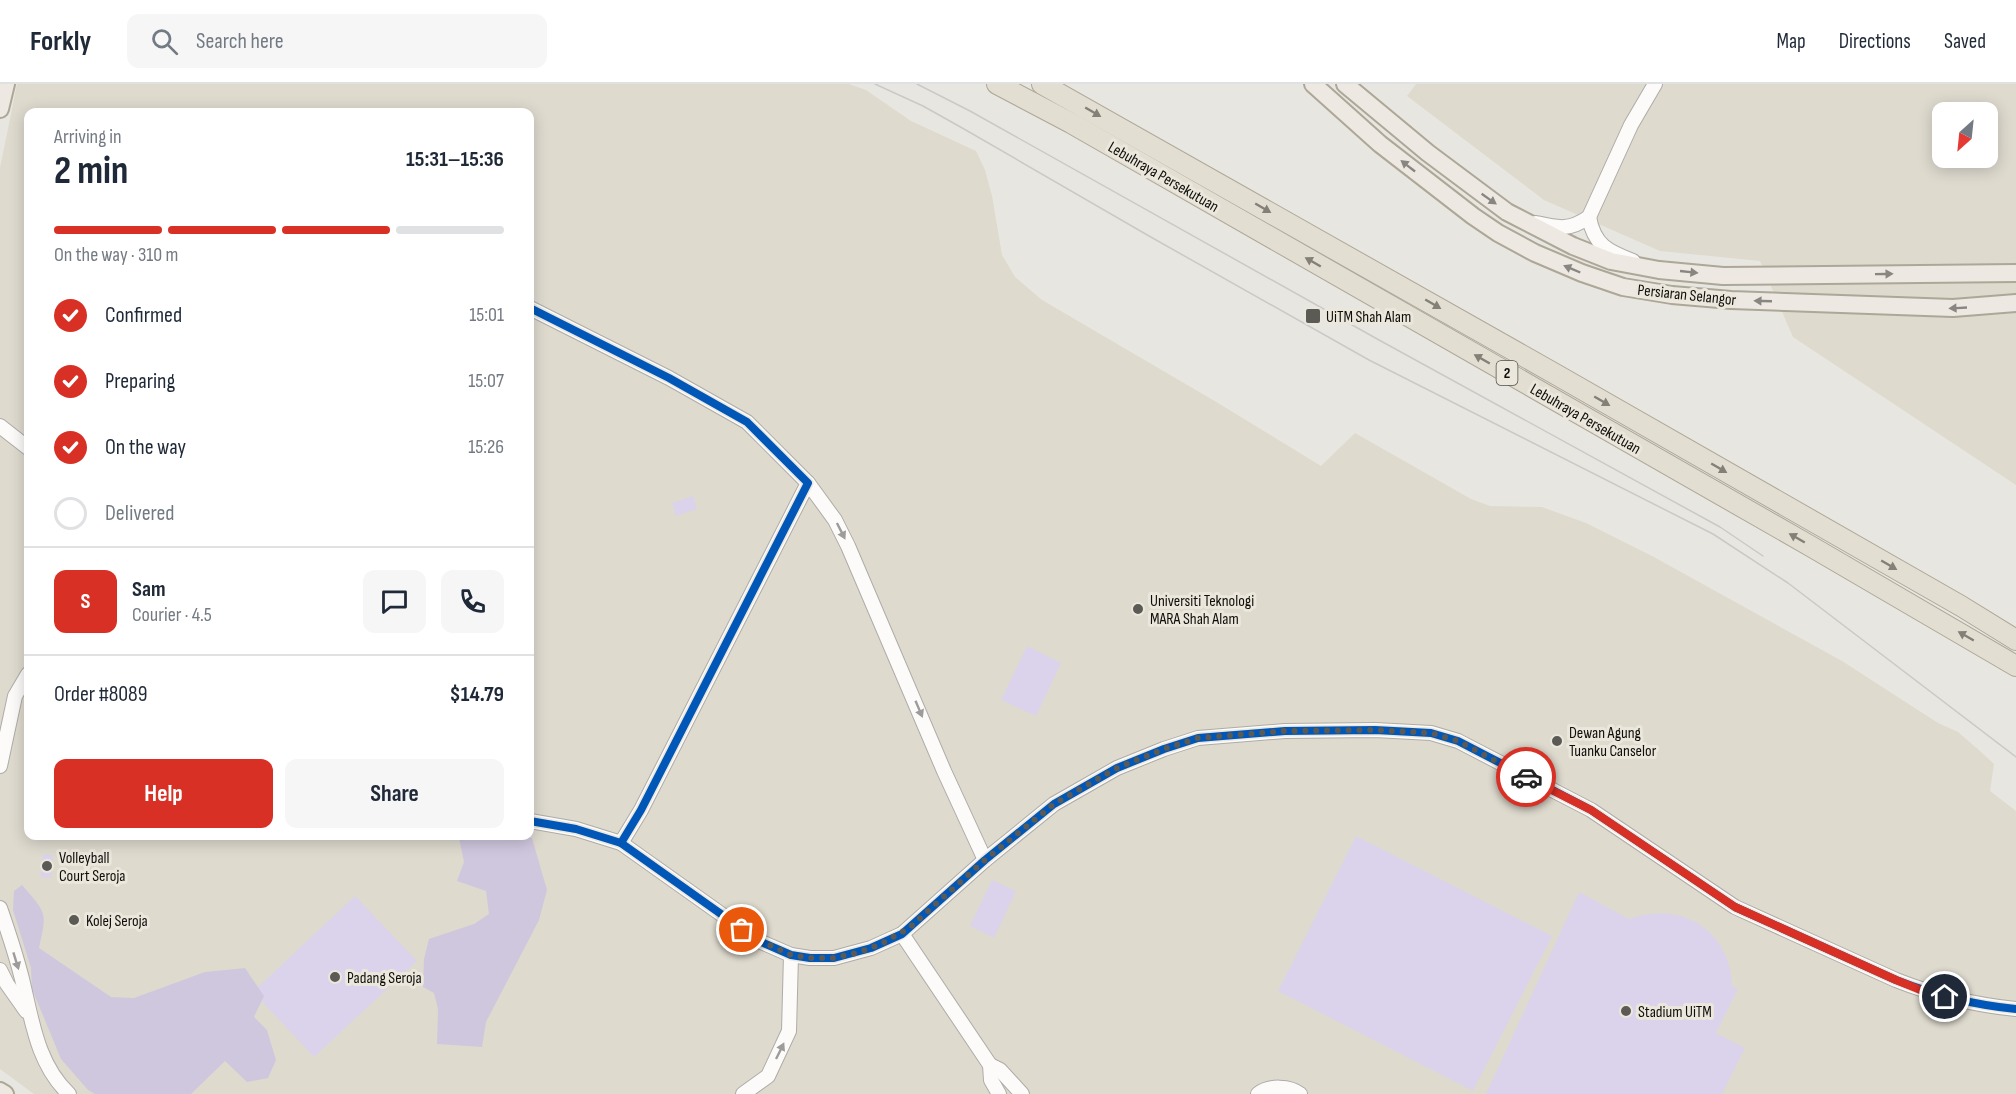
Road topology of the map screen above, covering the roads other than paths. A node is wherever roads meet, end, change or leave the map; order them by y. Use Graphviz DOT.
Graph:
graph roads {
  1 [pos="6,84"];
  2 [pos="997,84"];
  3 [pos="1042,84"];
  4 [pos="1313,84"];
  5 [pos="1345,84"];
  6 [pos="1655,84"];
  7 [pos="0,109"];
  8 [pos="1589,217"];
  9 [pos="1521,220"];
  10 [pos="1659,270"];
  11 [pos="2016,273"];
  12 [pos="2016,303"];
  13 [pos="534,310"];
  14 [pos="0,426"];
  15 [pos="24,445"];
  16 [pos="808,483"];
  17 [pos="2016,640"];
  18 [pos="2016,666"];
  19 [pos="24,681"];
  20 [pos="0,766"];
  21 [pos="534,822"];
  22 [pos="621,843"];
  23 [pos="985,860"];
  24 [pos="0,908"];
  25 [pos="902,934"];
  26 [pos="791,955"];
  27 [pos="0,970"];
  28 [pos="2016,1009"];
  29 [pos="29,1015"];
  30 [pos="990,1065"];
  31 [pos="0,1091"];
  32 [pos="1285,1091"];
  33 [pos="5,1094"];
  34 [pos="69,1094"];
  35 [pos="743,1094"];
  36 [pos="999,1094"];
  37 [pos="1022,1094"];
  38 [pos="1258,1094"];
  39 [pos="1300,1094"];
  1 -- 7 [label="main road"];
  18 -- 2 [label="highway, Lebuhraya Persekutuan / 2, one-way"];
  3 -- 17 [label="highway, Lebuhraya Persekutuan / 2, one-way"];
  12 -- 4 [label="main road, Persiaran Selangor, one-way"];
  5 -- 9 [label="main road, Persiaran Selangor, one-way"];
  6 -- 8 [label="street"];
  8 -- 9 [label="street"];
  8 -- 10 [label="street"];
  9 -- 10 [label="main road, Persiaran Selangor"];
  10 -- 11 [label="main road, Persiaran Selangor, one-way"];
  13 -- 16 [label="street"];
  14 -- 15 [label="street"];
  16 -- 22 [label="street"];
  16 -- 23 [label="street, one-way"];
  19 -- 20 [label="street"];
  21 -- 22 [label="street"];
  22 -- 26 [label="street"];
  23 -- 25 [label="street"];
  23 -- 28 [label="street"];
  24 -- 29 [label="street, one-way"];
  25 -- 26 [label="street"];
  25 -- 30 [label="street"];
  35 -- 26 [label="street, one-way"];
  27 -- 29 [label="street"];
  29 -- 34 [label="street"];
  30 -- 36 [label="street"];
  30 -- 37 [label="street"];
  31 -- 33 [label="main road"];
  32 -- 38 [label="street"];
  32 -- 39 [label="street"];
}
